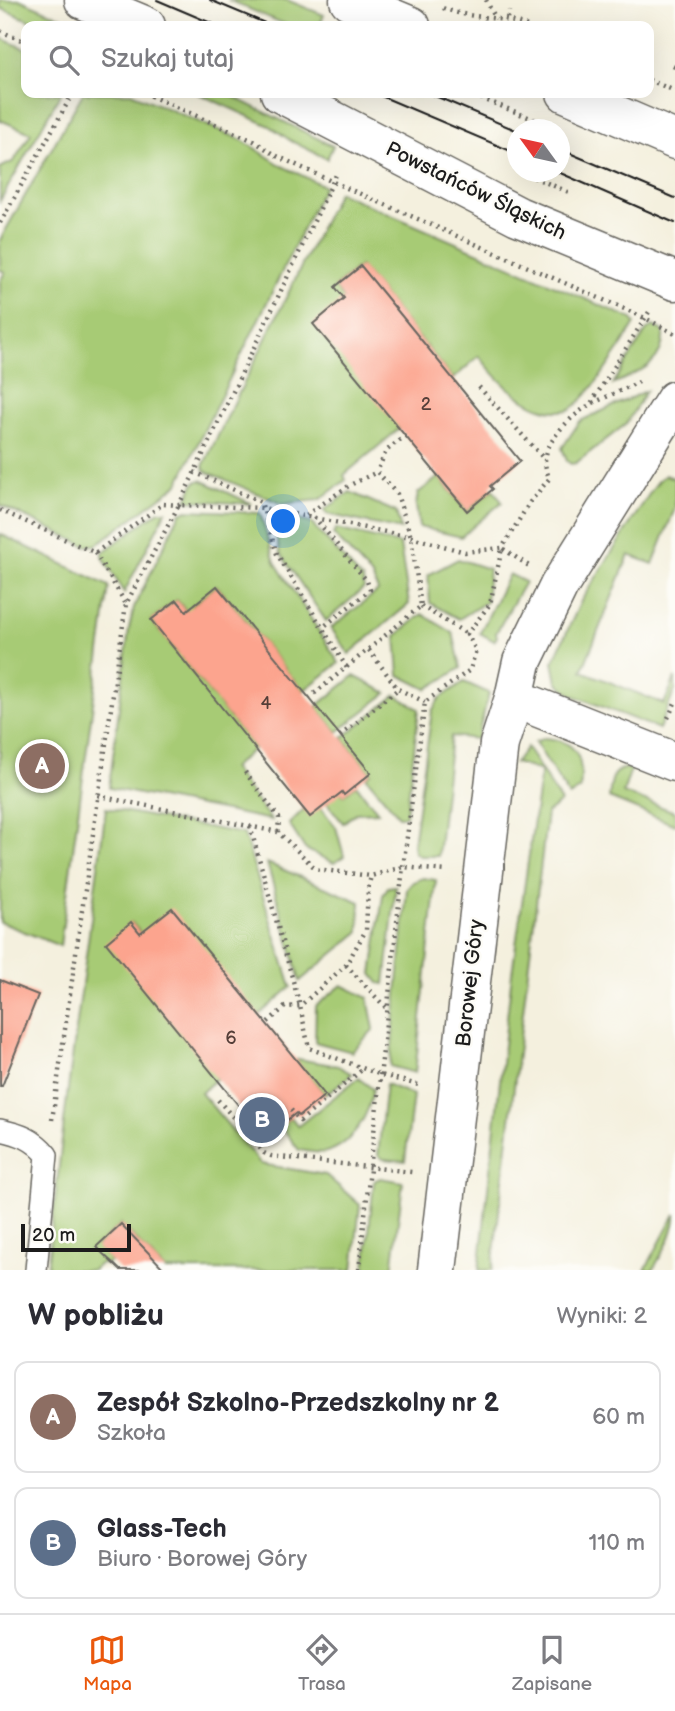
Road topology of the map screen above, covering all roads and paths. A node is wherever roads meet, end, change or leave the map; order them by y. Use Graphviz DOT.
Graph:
graph roads {
  1 [pos="84,0"];
  2 [pos="349,0"];
  3 [pos="486,0"];
  4 [pos="509,11"];
  5 [pos="423,16"];
  6 [pos="508,18"];
  7 [pos="496,19"];
  8 [pos="134,21"];
  9 [pos="515,21"];
  10 [pos="0,31"];
  11 [pos="21,40"];
  12 [pos="654,82"];
  13 [pos="675,92"];
  14 [pos="70,98"];
  15 [pos="155,98"];
  16 [pos="291,98"];
  17 [pos="480,98"];
  18 [pos="578,98"];
  19 [pos="533,119"];
  20 [pos="675,140"];
  21 [pos="337,175"];
  22 [pos="333,182"];
  23 [pos="0,223"];
  24 [pos="675,281"];
  25 [pos="650,311"];
  26 [pos="645,318"];
  27 [pos="675,334"];
  28 [pos="479,387"];
  29 [pos="662,389"];
  30 [pos="590,405"];
  31 [pos="405,436"];
  32 [pos="545,461"];
  33 [pos="194,472"];
  34 [pos="377,472"];
  35 [pos="179,505"];
  36 [pos="263,508"];
  37 [pos="0,510"];
  38 [pos="306,516"];
  39 [pos="314,517"];
  40 [pos="411,537"];
  41 [pos="502,548"];
  42 [pos="95,553"];
  43 [pos="126,604"];
  44 [pos="421,606"];
  45 [pos="322,628"];
  46 [pos="467,634"];
  47 [pos="369,650"];
  48 [pos="347,668"];
  49 [pos="398,689"];
  50 [pos="309,698"];
  51 [pos="514,698"];
  52 [pos="425,702"];
  53 [pos="675,703"];
  54 [pos="668,719"];
  55 [pos="340,736"];
  56 [pos="675,762"];
  57 [pos="245,772"];
  58 [pos="98,796"];
  59 [pos="250,826"];
  60 [pos="278,832"];
  61 [pos="403,867"];
  62 [pos="483,874"];
  63 [pos="371,876"];
  64 [pos="346,965"];
  65 [pos="300,1006"];
  66 [pos="388,1010"];
  67 [pos="268,1022"];
  68 [pos="363,1068"];
  69 [pos="381,1075"];
  70 [pos="458,1091"];
  71 [pos="218,1100"];
  72 [pos="291,1110"];
  73 [pos="0,1130"];
  74 [pos="47,1155"];
  75 [pos="372,1168"];
  76 [pos="448,1176"];
  77 [pos="36,1270"];
  78 [pos="359,1270"];
  79 [pos="438,1270"];
  1 -- 8 [label="street"];
  2 -- 5 [label="street"];
  3 -- 7 [label="path"];
  4 -- 6 [label="path"];
  5 -- 7 [label="path"];
  6 -- 7 [label="path"];
  6 -- 9 [label="path"];
  10 -- 11 [label="path"];
  12 -- 13 [label="path"];
  14 -- 23 [label="path"];
  15 -- 22 [label="path"];
  16 -- 24 [label="street, Powstańców Śląskich"];
  17 -- 19 [label="path"];
  18 -- 20 [label="street"];
  21 -- 22 [label="path"];
  22 -- 26 [label="path"];
  22 -- 33 [label="path"];
  25 -- 26 [label="path"];
  26 -- 27 [label="path"];
  26 -- 30 [label="path"];
  28 -- 32 [label="path"];
  29 -- 30 [label="path"];
  29 -- 51 [label="street, Borowej Góry"];
  30 -- 32 [label="path"];
  31 -- 34 [label="path"];
  32 -- 41 [label="path"];
  33 -- 35 [label="path"];
  33 -- 36 [label="path"];
  34 -- 38 [label="path"];
  34 -- 40 [label="path"];
  35 -- 36 [label="path"];
  35 -- 42 [label="path"];
  35 -- 43 [label="path"];
  36 -- 38 [label="path"];
  36 -- 45 [label="path"];
  37 -- 42 [label="path"];
  38 -- 39 [label="path"];
  39 -- 40 [label="path"];
  39 -- 45 [label="path"];
  40 -- 41 [label="path"];
  40 -- 44 [label="path"];
  41 -- 46 [label="path"];
  42 -- 43 [label="path"];
  43 -- 58 [label="path"];
  44 -- 46 [label="path"];
  44 -- 47 [label="path"];
  45 -- 48 [label="path"];
  46 -- 52 [label="path"];
  47 -- 48 [label="path"];
  47 -- 49 [label="path"];
  48 -- 50 [label="path"];
  49 -- 52 [label="path"];
  49 -- 55 [label="path"];
  51 -- 56 [label="street"];
  51 -- 62 [label="street, Borowej Góry"];
  52 -- 61 [label="path"];
  53 -- 54 [label="path"];
  57 -- 60 [label="path"];
  58 -- 59 [label="path"];
  58 -- 74 [label="path"];
  59 -- 60 [label="path"];
  59 -- 65 [label="path"];
  60 -- 63 [label="path"];
  61 -- 62 [label="path"];
  61 -- 63 [label="path"];
  61 -- 66 [label="path"];
  62 -- 70 [label="street, Borowej Góry"];
  63 -- 64 [label="path"];
  64 -- 65 [label="path"];
  64 -- 66 [label="path"];
  65 -- 67 [label="path"];
  65 -- 68 [label="path"];
  66 -- 69 [label="path"];
  68 -- 69 [label="path"];
  68 -- 72 [label="path"];
  69 -- 70 [label="path"];
  69 -- 75 [label="path"];
  70 -- 76 [label="street, Borowej Góry"];
  71 -- 75 [label="path"];
  73 -- 74 [label="lane"];
  74 -- 77 [label="lane"];
  75 -- 76 [label="path"];
  75 -- 78 [label="path"];
  76 -- 79 [label="street, Borowej Góry"];
}
